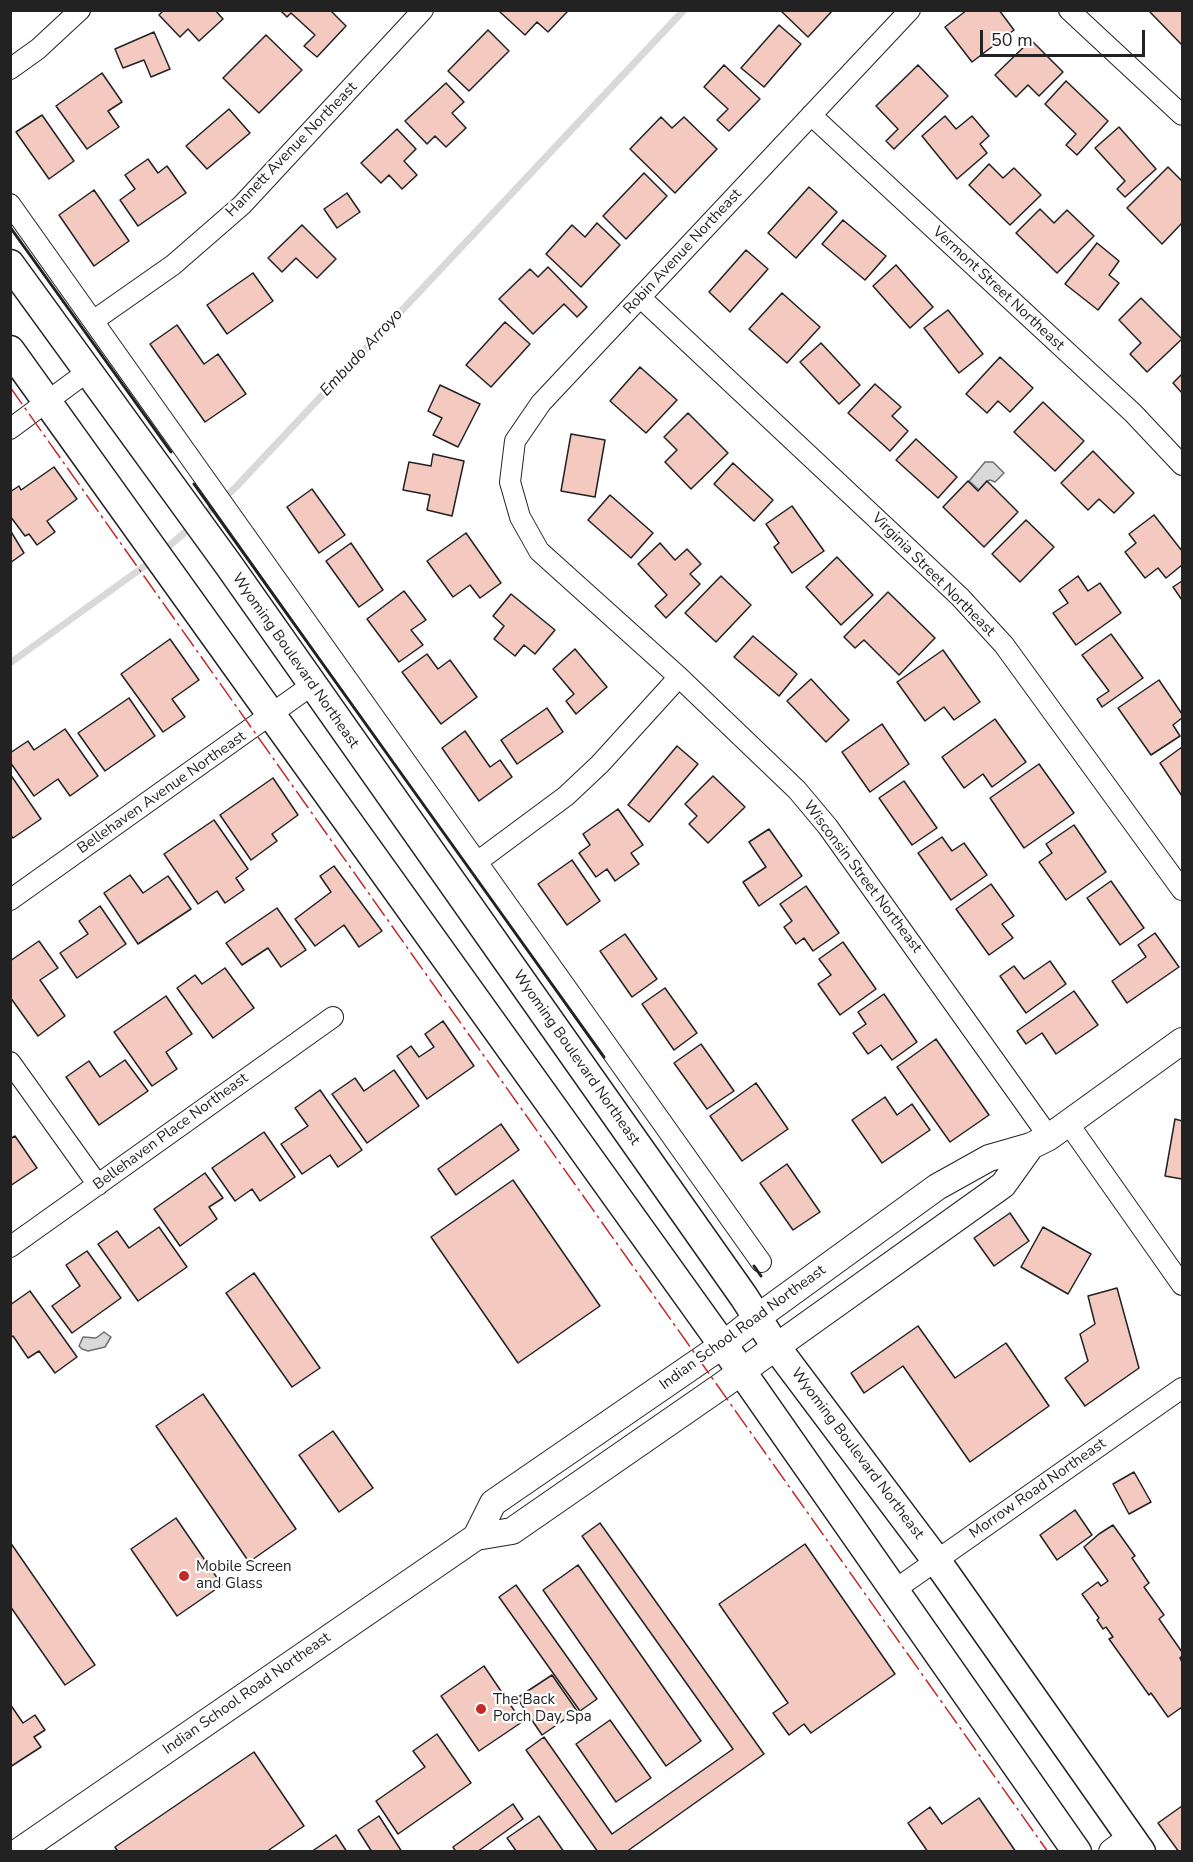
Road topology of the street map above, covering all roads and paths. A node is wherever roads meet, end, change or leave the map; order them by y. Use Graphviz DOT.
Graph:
graph roads {
  1 [pos="80,10"];
  2 [pos="423,10"];
  3 [pos="910,10"];
  4 [pos="1070,10"];
  5 [pos="10,69"];
  6 [pos="811,115"];
  7 [pos="1182,115"];
  8 [pos="10,204"];
  9 [pos="10,264"];
  10 [pos="641,298"];
  11 [pos="93,321"];
  12 [pos="10,350"];
  13 [pos="87,372"];
  14 [pos="47,402"];
  15 [pos="10,429"];
  16 [pos="1182,465"];
  17 [pos="520,517"];
  18 [pos="679,677"];
  19 [pos="312,685"];
  20 [pos="271,715"];
  21 [pos="477,862"];
  22 [pos="1182,890"];
  23 [pos="10,900"];
  24 [pos="333,1017"];
  25 [pos="1182,1041"];
  26 [pos="10,1062"];
  27 [pos="1050,1135"];
  28 [pos="98,1185"];
  29 [pos="10,1247"];
  30 [pos="761,1262"];
  31 [pos="1182,1285"];
  32 [pos="759,1317"];
  33 [pos="723,1345"];
  34 [pos="776,1347"];
  35 [pos="741,1372"];
  36 [pos="1182,1388"];
  37 [pos="476,1537"];
  38 [pos="936,1560"];
  39 [pos="893,1591"];
  40 [pos="1128,1847"];
  41 [pos="18,1851"];
  42 [pos="1077,1851"];
  1 -- 5 [label="street"];
  2 -- 11 [label="street, Hannett Avenue Northeast"];
  3 -- 6 [label="street, Robin Avenue Northeast"];
  4 -- 7 [label="street"];
  6 -- 10 [label="street, Robin Avenue Northeast"];
  6 -- 16 [label="street, Vermont Street Northeast"];
  8 -- 11 [label="street"];
  9 -- 13 [label="main road, Wyoming Boulevard Northeast"];
  10 -- 17 [label="street, Robin Avenue Northeast"];
  10 -- 22 [label="street, Virginia Street Northeast"];
  11 -- 21 [label="street"];
  12 -- 14 [label="main road"];
  13 -- 14 [label="street"];
  13 -- 19 [label="main road, Wyoming Boulevard Northeast"];
  14 -- 15 [label="street"];
  14 -- 20 [label="main road"];
  17 -- 18 [label="street, Wisconsin Street Northeast"];
  18 -- 21 [label="street"];
  18 -- 27 [label="street, Wisconsin Street Northeast"];
  19 -- 20 [label="street, Bellehaven Avenue Northeast"];
  19 -- 32 [label="main road, Wyoming Boulevard Northeast"];
  20 -- 23 [label="street, Bellehaven Avenue Northeast"];
  20 -- 33 [label="main road"];
  21 -- 30 [label="street"];
  24 -- 28 [label="street, Bellehaven Place Northeast"];
  25 -- 27 [label="street, Indian School Road Northeast"];
  26 -- 28 [label="street"];
  27 -- 31 [label="street, Wisconsin Street Northeast"];
  27 -- 32 [label="street, Indian School Road Northeast"];
  27 -- 34 [label="street, Indian School Road Northeast"];
  28 -- 29 [label="street, Bellehaven Place Northeast"];
  32 -- 33 [label="street, Indian School Road Northeast"];
  32 -- 34 [label="main road, Wyoming Boulevard Northeast"];
  33 -- 35 [label="main road"];
  33 -- 37 [label="street, Indian School Road Northeast"];
  34 -- 35 [label="street, Indian School Road Northeast"];
  34 -- 38 [label="main road, Wyoming Boulevard Northeast"];
  35 -- 37 [label="street, Indian School Road Northeast"];
  35 -- 39 [label="main road"];
  36 -- 38 [label="street, Morrow Road Northeast"];
  37 -- 41 [label="street, Indian School Road Northeast"];
  38 -- 39 [label="street, Morrow Road Northeast"];
  38 -- 40 [label="main road, Wyoming Boulevard Northeast"];
  39 -- 42 [label="main road"];
}
